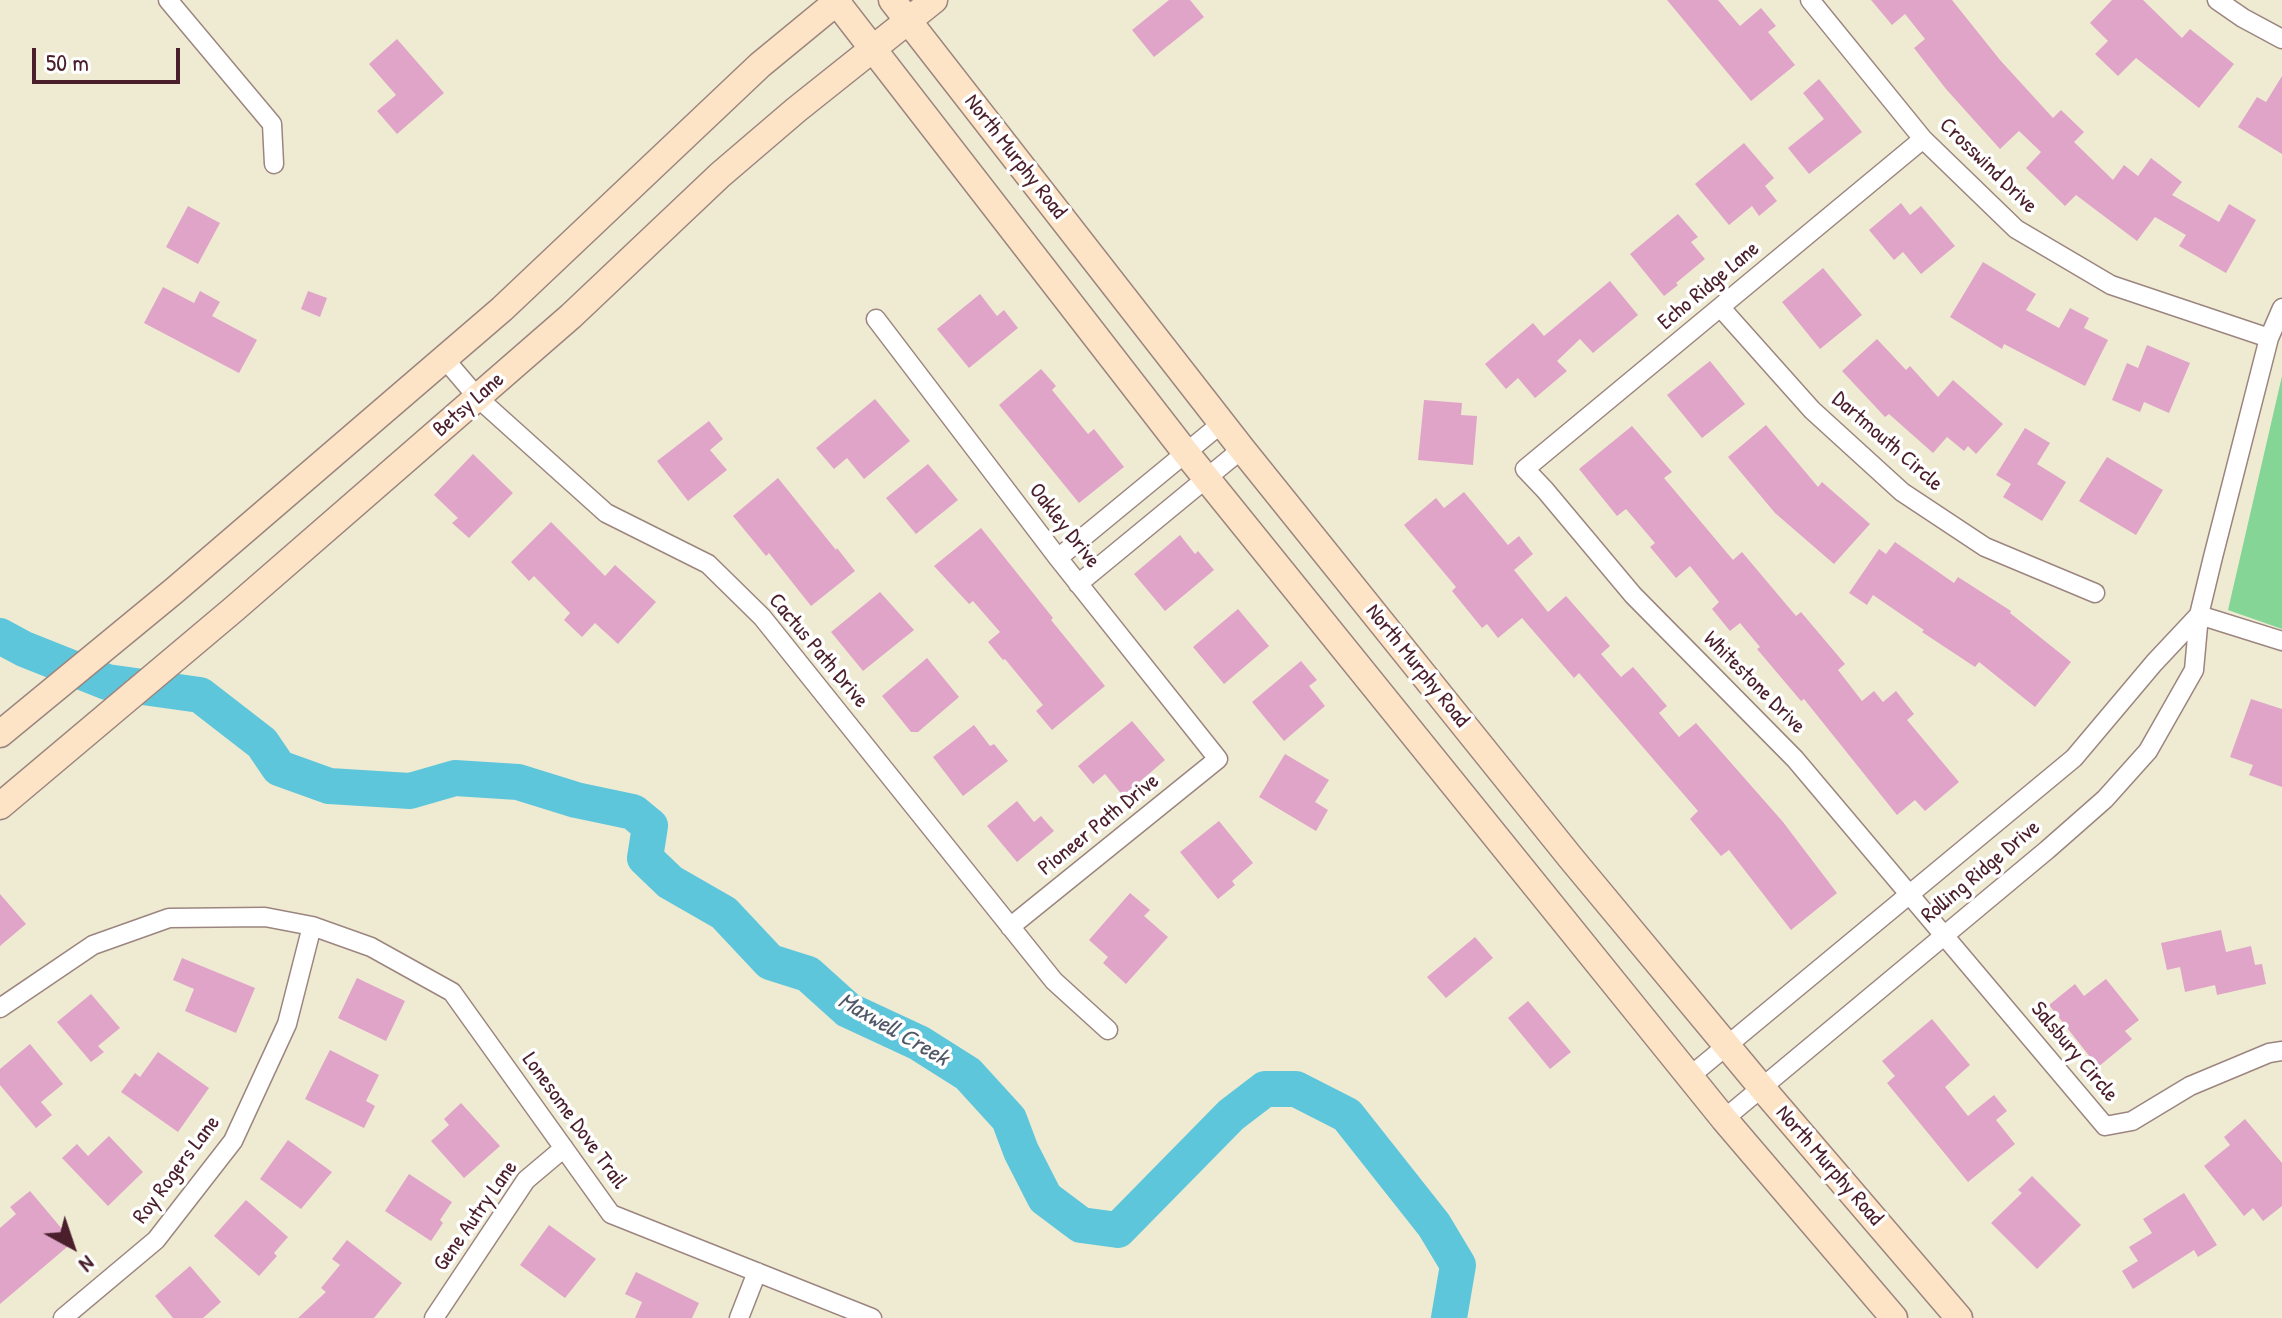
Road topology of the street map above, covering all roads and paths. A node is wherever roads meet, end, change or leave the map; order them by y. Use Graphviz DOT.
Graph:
graph roads {
  1 [pos="168,0"];
  2 [pos="892,0"];
  3 [pos="934,0"];
  4 [pos="1810,0"];
  5 [pos="2217,0"];
  6 [pos="837,1"];
  7 [pos="909,21"];
  8 [pos="2282,39"];
  9 [pos="872,48"];
  10 [pos="1923,139"];
  11 [pos="274,164"];
  12 [pos="1721,308"];
  13 [pos="2282,308"];
  14 [pos="876,319"];
  15 [pos="2269,338"];
  16 [pos="443,357"];
  17 [pos="478,398"];
  18 [pos="1222,423"];
  19 [pos="1242,449"];
  20 [pos="1186,453"];
  21 [pos="1525,469"];
  22 [pos="1207,478"];
  23 [pos="1058,558"];
  24 [pos="1078,584"];
  25 [pos="2095,593"];
  26 [pos="2199,615"];
  27 [pos="2282,641"];
  28 [pos="0,734"];
  29 [pos="1218,759"];
  30 [pos="0,806"];
  31 [pos="1910,893"];
  32 [pos="312,926"];
  33 [pos="1010,927"];
  34 [pos="1944,934"];
  35 [pos="0,1008"];
  36 [pos="1108,1030"];
  37 [pos="1728,1045"];
  38 [pos="2282,1051"];
  39 [pos="1689,1077"];
  40 [pos="1762,1088"];
  41 [pos="1724,1119"];
  42 [pos="564,1148"];
  43 [pos="757,1272"];
  44 [pos="63,1318"];
  45 [pos="434,1318"];
  46 [pos="739,1318"];
  47 [pos="872,1318"];
  48 [pos="1894,1318"];
  49 [pos="1959,1318"];
  1 -- 11 [label="street"];
  2 -- 7 [label="main road, North Murphy Road"];
  3 -- 7 [label="main road, Betsy Lane"];
  4 -- 10 [label="street, Crosswind Drive"];
  5 -- 8 [label="street"];
  6 -- 9 [label="main road, North Murphy Road"];
  6 -- 16 [label="main road"];
  7 -- 9 [label="main road, Betsy Lane"];
  7 -- 18 [label="main road, North Murphy Road"];
  9 -- 17 [label="main road, Betsy Lane"];
  9 -- 20 [label="main road, North Murphy Road"];
  10 -- 12 [label="street, Echo Ridge Lane"];
  10 -- 15 [label="street, Crosswind Drive"];
  12 -- 21 [label="street, Echo Ridge Lane"];
  12 -- 25 [label="street, Dartmouth Circle"];
  13 -- 15 [label="street, Rolling Ridge Drive"];
  14 -- 23 [label="street, Oakley Drive"];
  15 -- 26 [label="street, Rolling Ridge Drive"];
  16 -- 17 [label="street, Cactus Path Drive"];
  16 -- 28 [label="main road"];
  17 -- 30 [label="main road, Betsy Lane"];
  17 -- 33 [label="street, Cactus Path Drive"];
  18 -- 19 [label="main road, North Murphy Road"];
  18 -- 20 [label="street"];
  19 -- 22 [label="street"];
  19 -- 37 [label="main road, North Murphy Road"];
  20 -- 22 [label="main road, North Murphy Road"];
  20 -- 23 [label="street"];
  21 -- 31 [label="street, Whitestone Drive"];
  22 -- 24 [label="street"];
  22 -- 39 [label="main road, North Murphy Road"];
  23 -- 24 [label="street, Oakley Drive"];
  24 -- 29 [label="street, Oakley Drive"];
  26 -- 27 [label="street"];
  26 -- 31 [label="street, Rolling Ridge Drive"];
  26 -- 34 [label="street, Rolling Ridge Drive"];
  29 -- 33 [label="street, Pioneer Path Drive"];
  31 -- 34 [label="street, Whitestone Drive"];
  31 -- 37 [label="street, Rolling Ridge Drive"];
  32 -- 35 [label="street, Lonesome Dove Trail"];
  32 -- 42 [label="street, Lonesome Dove Trail"];
  32 -- 44 [label="street, Roy Rogers Lane"];
  33 -- 36 [label="street, Cactus Path Drive"];
  34 -- 38 [label="street, Salsbury Circle"];
  34 -- 40 [label="street, Rolling Ridge Drive"];
  37 -- 39 [label="street, Rolling Ridge Drive"];
  37 -- 40 [label="main road, North Murphy Road"];
  39 -- 41 [label="main road, North Murphy Road"];
  40 -- 41 [label="street, Rolling Ridge Drive"];
  40 -- 49 [label="main road, North Murphy Road"];
  41 -- 48 [label="main road, North Murphy Road"];
  42 -- 43 [label="street, Lonesome Dove Trail"];
  42 -- 45 [label="street, Gene Autry Lane"];
  43 -- 46 [label="street"];
  43 -- 47 [label="street, Lonesome Dove Trail"];
}
